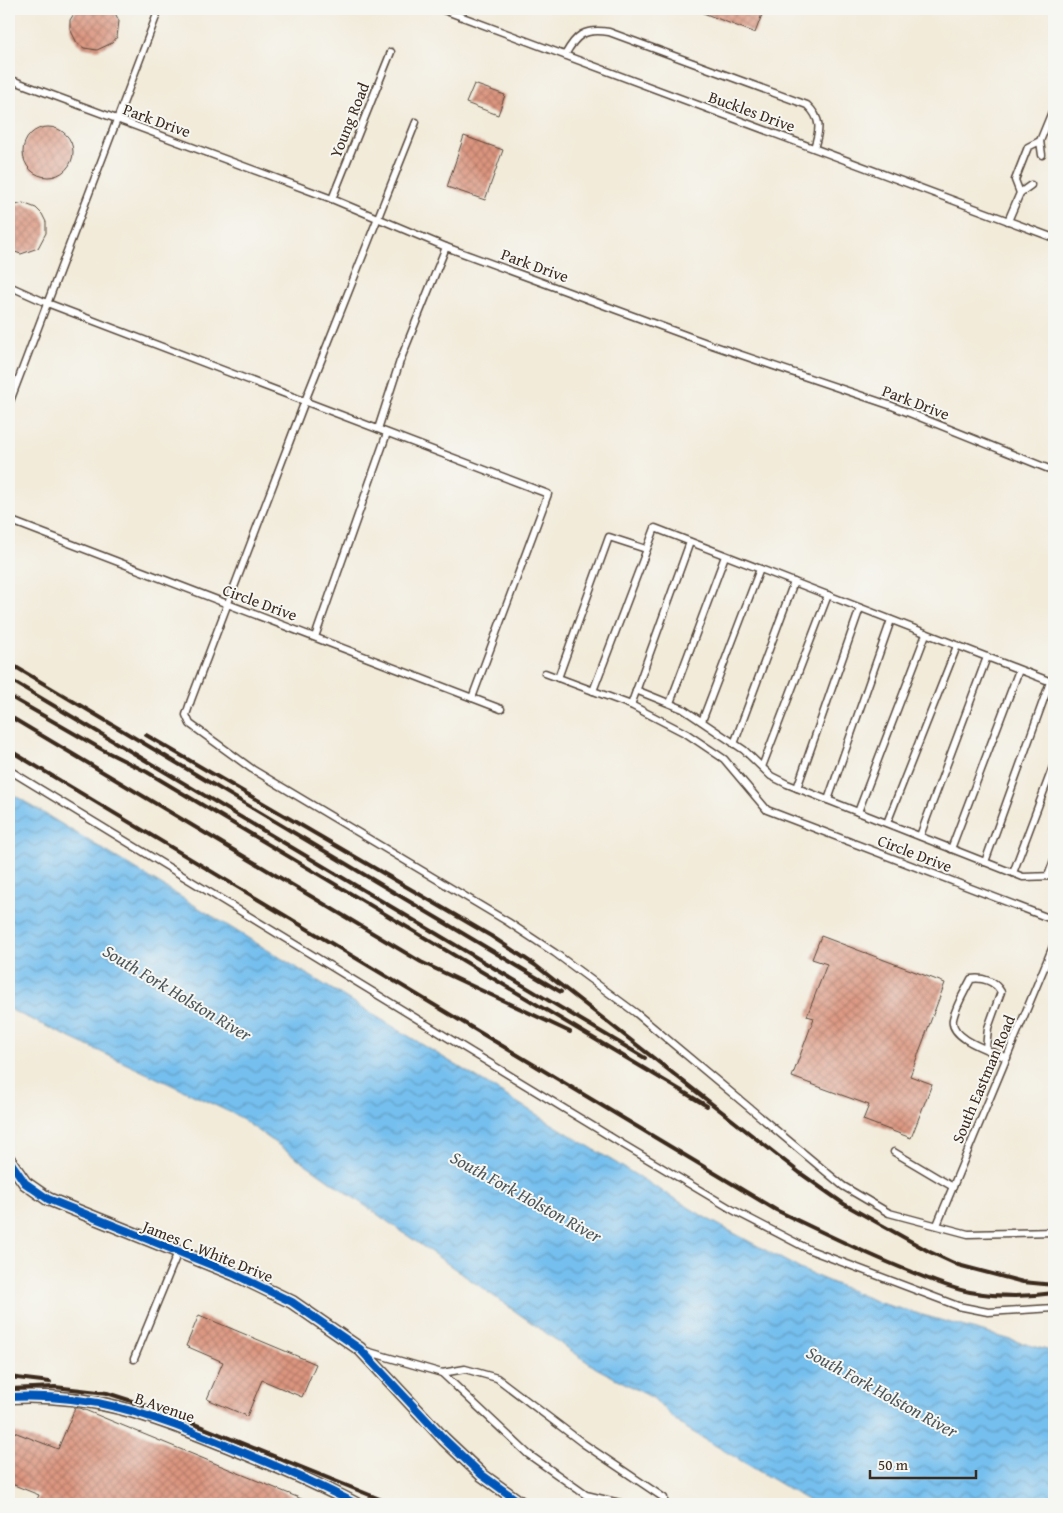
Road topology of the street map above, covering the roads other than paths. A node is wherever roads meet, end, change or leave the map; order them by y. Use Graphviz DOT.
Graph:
graph roads {
  1 [pos="159,9"];
  2 [pos="441,9"];
  3 [pos="391,52"];
  4 [pos="565,56"];
  5 [pos="9,79"];
  6 [pos="1054,107"];
  7 [pos="116,119"];
  8 [pos="416,122"];
  9 [pos="1040,141"];
  10 [pos="814,148"];
  11 [pos="1042,155"];
  12 [pos="1031,185"];
  13 [pos="1020,193"];
  14 [pos="332,199"];
  15 [pos="378,218"];
  16 [pos="1008,221"];
  17 [pos="1054,238"];
  18 [pos="446,247"];
  19 [pos="9,286"];
  20 [pos="47,303"];
  21 [pos="305,401"];
  22 [pos="9,404"];
  23 [pos="378,429"];
  24 [pos="387,433"];
  25 [pos="1054,471"];
  26 [pos="9,520"];
  27 [pos="690,542"];
  28 [pos="646,549"];
  29 [pos="725,556"];
  30 [pos="760,569"];
  31 [pos="794,582"];
  32 [pos="828,595"];
  33 [pos="228,605"];
  34 [pos="860,608"];
  35 [pos="891,620"];
  36 [pos="926,634"];
  37 [pos="315,637"];
  38 [pos="957,646"];
  39 [pos="986,657"];
  40 [pos="1019,670"];
  41 [pos="545,673"];
  42 [pos="558,678"];
  43 [pos="1052,682"];
  44 [pos="636,690"];
  45 [pos="593,691"];
  46 [pos="472,698"];
  47 [pos="670,704"];
  48 [pos="631,705"];
  49 [pos="501,709"];
  50 [pos="702,721"];
  51 [pos="734,744"];
  52 [pos="1054,764"];
  53 [pos="762,767"];
  54 [pos="9,770"];
  55 [pos="797,788"];
  56 [pos="828,800"];
  57 [pos="858,812"];
  58 [pos="887,823"];
  59 [pos="920,836"];
  60 [pos="951,849"];
  61 [pos="1054,860"];
  62 [pos="985,862"];
  63 [pos="1013,873"];
  64 [pos="1051,876"];
  65 [pos="1054,920"];
  66 [pos="1054,944"];
  67 [pos="986,1048"];
  68 [pos="1007,1058"];
  69 [pos="894,1152"];
  70 [pos="9,1160"];
  71 [pos="953,1187"];
  72 [pos="937,1226"];
  73 [pos="1054,1232"];
  74 [pos="178,1252"];
  75 [pos="1054,1308"];
  76 [pos="360,1349"];
  77 [pos="134,1359"];
  78 [pos="442,1373"];
  79 [pos="9,1397"];
  80 [pos="356,1504"];
  81 [pos="522,1504"];
  82 [pos="624,1504"];
  83 [pos="664,1504"];
  1 -- 7 [label="lane"];
  2 -- 4 [label="lane, Buckles Drive"];
  3 -- 14 [label="lane, Young Road"];
  4 -- 10 [label="lane, Buckles Drive"];
  4 -- 10 [label="lane"];
  5 -- 7 [label="lane, Park Drive"];
  6 -- 9 [label="lane"];
  7 -- 14 [label="lane, Park Drive"];
  7 -- 20 [label="lane"];
  8 -- 15 [label="lane"];
  9 -- 11 [label="lane"];
  9 -- 13 [label="lane"];
  10 -- 16 [label="lane, Buckles Drive"];
  12 -- 13 [label="lane"];
  13 -- 16 [label="lane"];
  14 -- 15 [label="lane, Park Drive"];
  15 -- 18 [label="lane, Park Drive"];
  15 -- 21 [label="lane"];
  16 -- 17 [label="lane, Buckles Drive"];
  18 -- 23 [label="lane"];
  18 -- 25 [label="lane, Park Drive"];
  19 -- 20 [label="lane"];
  20 -- 21 [label="lane"];
  20 -- 22 [label="lane"];
  21 -- 23 [label="lane"];
  21 -- 33 [label="lane"];
  23 -- 24 [label="lane"];
  24 -- 37 [label="lane"];
  24 -- 46 [label="lane"];
  26 -- 33 [label="lane, Circle Drive"];
  27 -- 28 [label="lane"];
  27 -- 29 [label="lane"];
  27 -- 44 [label="lane"];
  28 -- 42 [label="lane"];
  28 -- 45 [label="lane"];
  29 -- 30 [label="lane"];
  29 -- 47 [label="lane"];
  30 -- 31 [label="lane"];
  30 -- 50 [label="lane"];
  31 -- 32 [label="lane"];
  31 -- 51 [label="lane"];
  32 -- 34 [label="lane"];
  32 -- 53 [label="lane"];
  33 -- 37 [label="lane, Circle Drive"];
  33 -- 72 [label="lane"];
  34 -- 35 [label="lane"];
  34 -- 55 [label="lane"];
  35 -- 36 [label="lane"];
  35 -- 56 [label="lane"];
  36 -- 38 [label="lane"];
  36 -- 57 [label="lane"];
  37 -- 46 [label="lane, Circle Drive"];
  38 -- 39 [label="lane"];
  38 -- 58 [label="lane"];
  39 -- 40 [label="lane"];
  39 -- 59 [label="lane"];
  40 -- 43 [label="lane"];
  40 -- 60 [label="lane"];
  41 -- 42 [label="lane"];
  42 -- 45 [label="lane"];
  43 -- 62 [label="lane"];
  44 -- 47 [label="lane"];
  44 -- 48 [label="lane"];
  45 -- 48 [label="lane"];
  46 -- 49 [label="lane, Circle Drive"];
  47 -- 50 [label="lane"];
  48 -- 65 [label="lane, Circle Drive"];
  50 -- 51 [label="lane"];
  51 -- 53 [label="lane"];
  52 -- 63 [label="lane"];
  53 -- 55 [label="lane"];
  54 -- 75 [label="lane"];
  55 -- 56 [label="lane"];
  56 -- 57 [label="lane"];
  57 -- 58 [label="lane"];
  58 -- 59 [label="lane"];
  59 -- 60 [label="lane"];
  60 -- 62 [label="lane"];
  61 -- 64 [label="lane"];
  62 -- 63 [label="lane"];
  63 -- 64 [label="lane"];
  66 -- 68 [label="lane, South Eastman Road"];
  67 -- 67 [label="lane"];
  67 -- 68 [label="lane"];
  68 -- 71 [label="lane, South Eastman Road"];
  69 -- 71 [label="lane"];
  70 -- 74 [label="street, James C. White Drive"];
  71 -- 72 [label="lane, South Eastman Road"];
  72 -- 73 [label="lane"];
  74 -- 76 [label="street, James C. White Drive"];
  74 -- 77 [label="lane"];
  76 -- 78 [label="lane"];
  76 -- 81 [label="street, James C. White Drive"];
  78 -- 82 [label="lane"];
  78 -- 83 [label="lane"];
  79 -- 80 [label="street, B Avenue"];
}
